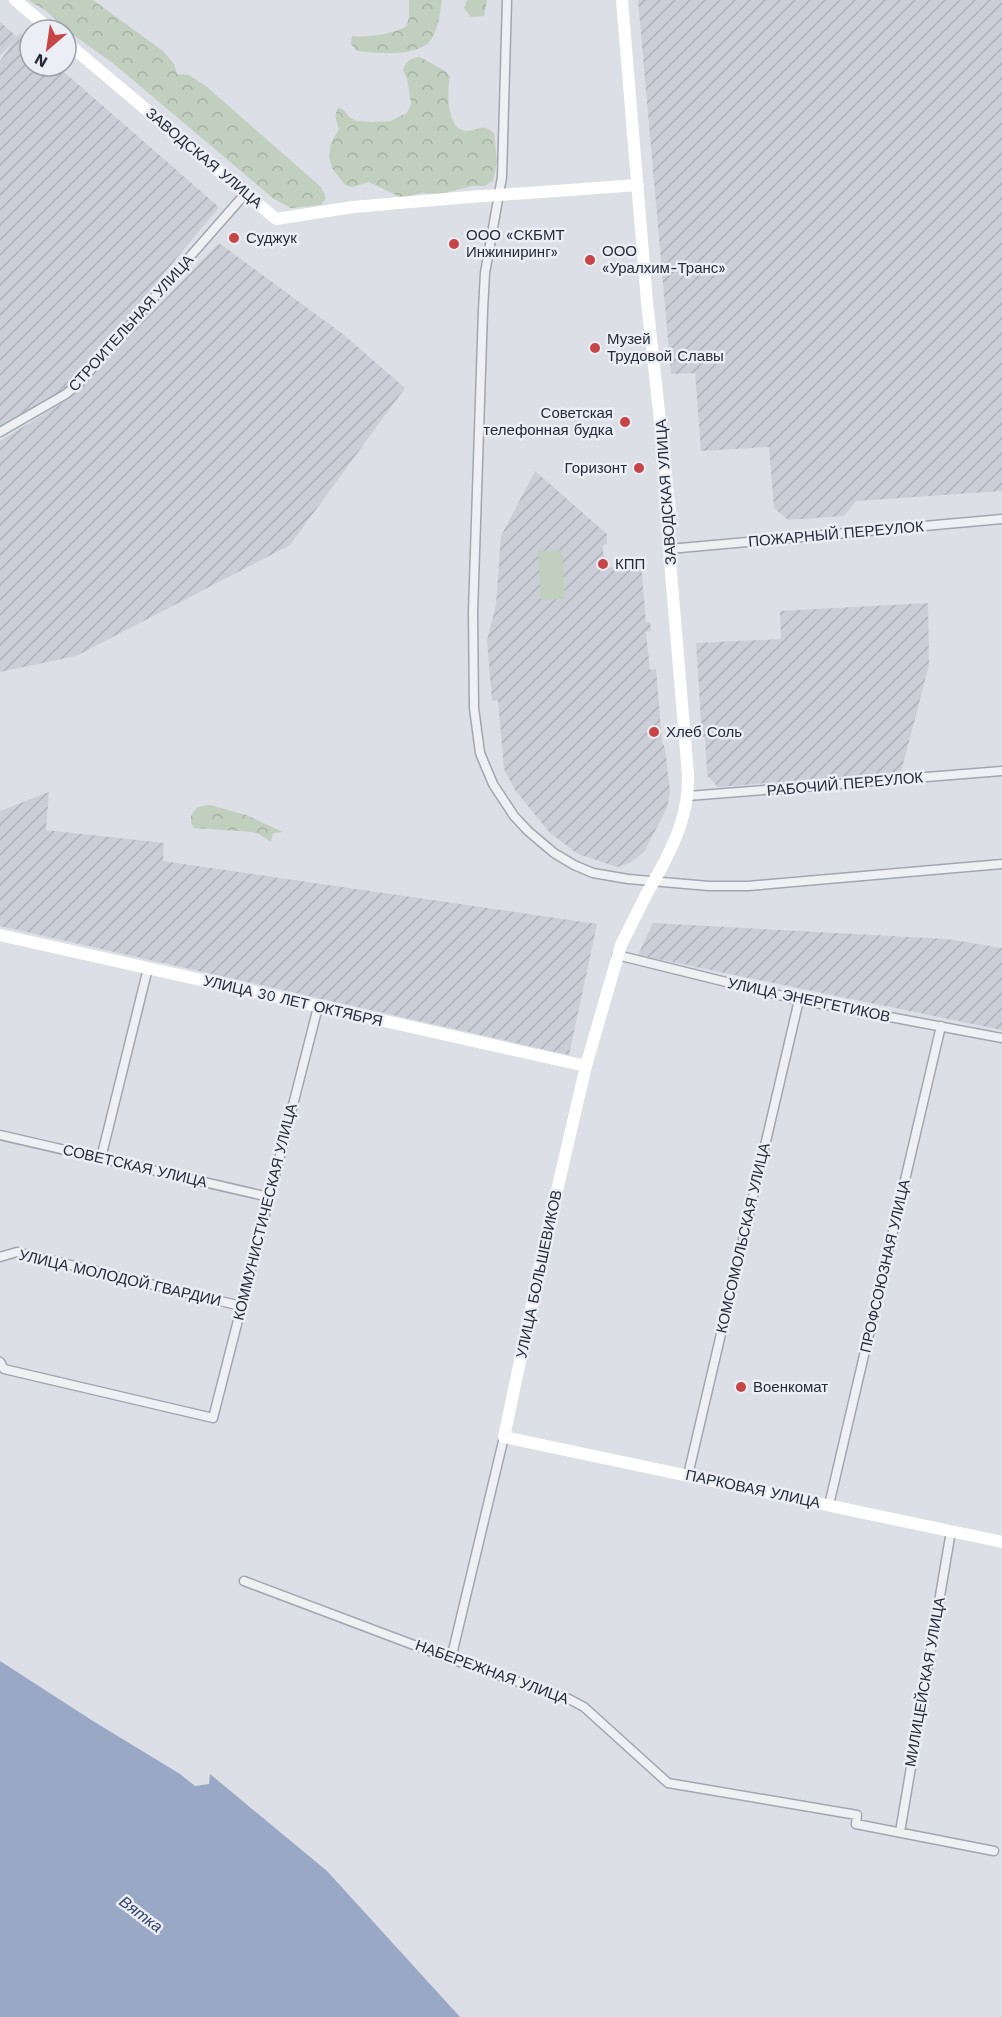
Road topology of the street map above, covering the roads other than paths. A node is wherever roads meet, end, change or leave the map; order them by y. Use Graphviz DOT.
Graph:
graph roads {
  1 [pos="15,0"];
  2 [pos="507,0"];
  3 [pos="622,0"];
  4 [pos="37,18"];
  5 [pos="78,52"];
  6 [pos="638,184"];
  7 [pos="245,194"];
  8 [pos="0,432"];
  9 [pos="1002,519"];
  10 [pos="669,549"];
  11 [pos="1002,771"];
  12 [pos="688,796"];
  13 [pos="1002,864"];
  14 [pos="646,896"];
  15 [pos="0,935"];
  16 [pos="617,955"];
  17 [pos="148,968"];
  18 [pos="799,1000"];
  19 [pos="318,1006"];
  20 [pos="941,1026"];
  21 [pos="1002,1038"];
  22 [pos="586,1066"];
  23 [pos="0,1135"];
  24 [pos="101,1158"];
  25 [pos="269,1197"];
  26 [pos="0,1257"];
  27 [pos="241,1306"];
  28 [pos="2,1366"];
  29 [pos="504,1437"];
  30 [pos="688,1475"];
  31 [pos="829,1505"];
  32 [pos="951,1532"];
  33 [pos="1002,1542"];
  34 [pos="244,1581"];
  35 [pos="451,1659"];
  36 [pos="900,1832"];
  37 [pos="994,1851"];
  1 -- 4 [label="street"];
  2 -- 13 [label="street"];
  3 -- 6 [label="street, ЗАВОДСКАЯ УЛИЦА"];
  5 -- 7 [label="street, ЗАВОДСКАЯ УЛИЦА"];
  6 -- 7 [label="street, ЗАВОДСКАЯ УЛИЦА, bridge"];
  6 -- 10 [label="street, ЗАВОДСКАЯ УЛИЦА"];
  7 -- 8 [label="street, СТРОИТЕЛЬНАЯ УЛИЦА"];
  9 -- 10 [label="street, ПОЖАРНЫЙ ПЕРЕУЛОК"];
  10 -- 12 [label="street, ЗАВОДСКАЯ УЛИЦА"];
  11 -- 12 [label="street, РАБОЧИЙ ПЕРЕУЛОК"];
  12 -- 14 [label="street, ЗАВОДСКАЯ УЛИЦА, bridge"];
  14 -- 16 [label="street, УЛИЦА БОЛЬШЕВИКОВ"];
  15 -- 17 [label="street, УЛИЦА 30 ЛЕТ ОКТЯБРЯ"];
  16 -- 18 [label="street, УЛИЦА ЭНЕРГЕТИКОВ"];
  16 -- 22 [label="street, УЛИЦА БОЛЬШЕВИКОВ"];
  17 -- 19 [label="street, УЛИЦА 30 ЛЕТ ОКТЯБРЯ"];
  17 -- 24 [label="street"];
  18 -- 20 [label="street, УЛИЦА ЭНЕРГЕТИКОВ"];
  18 -- 30 [label="street, КОМСОМОЛЬСКАЯ УЛИЦА"];
  19 -- 22 [label="street, УЛИЦА 30 ЛЕТ ОКТЯБРЯ"];
  19 -- 25 [label="street, КОММУНИСТИЧЕСКАЯ УЛИЦА"];
  20 -- 21 [label="street, УЛИЦА ЭНЕРГЕТИКОВ"];
  20 -- 31 [label="street, ПРОФСОЮЗНАЯ УЛИЦА"];
  22 -- 29 [label="street, УЛИЦА БОЛЬШЕВИКОВ"];
  23 -- 24 [label="street, СОВЕТСКАЯ УЛИЦА"];
  24 -- 25 [label="street, СОВЕТСКАЯ УЛИЦА"];
  25 -- 27 [label="street, КОММУНИСТИЧЕСКАЯ УЛИЦА"];
  26 -- 27 [label="street, УЛИЦА МОЛОДОЙ ГВАРДИИ"];
  27 -- 28 [label="street, КОММУНИСТИЧЕСКАЯ УЛИЦА"];
  29 -- 30 [label="street, ПАРКОВАЯ УЛИЦА"];
  29 -- 35 [label="street, УЛИЦА БОЛЬШЕВИКОВ"];
  30 -- 31 [label="street, ПАРКОВАЯ УЛИЦА"];
  31 -- 32 [label="street, ПАРКОВАЯ УЛИЦА"];
  32 -- 33 [label="street, ПАРКОВАЯ УЛИЦА"];
  32 -- 36 [label="street, МИЛИЦЕЙСКАЯ УЛИЦА"];
  34 -- 35 [label="street, НАБЕРЕЖНАЯ УЛИЦА"];
  35 -- 36 [label="street, НАБЕРЕЖНАЯ УЛИЦА"];
  36 -- 37 [label="street, НАБЕРЕЖНАЯ УЛИЦА"];
}
